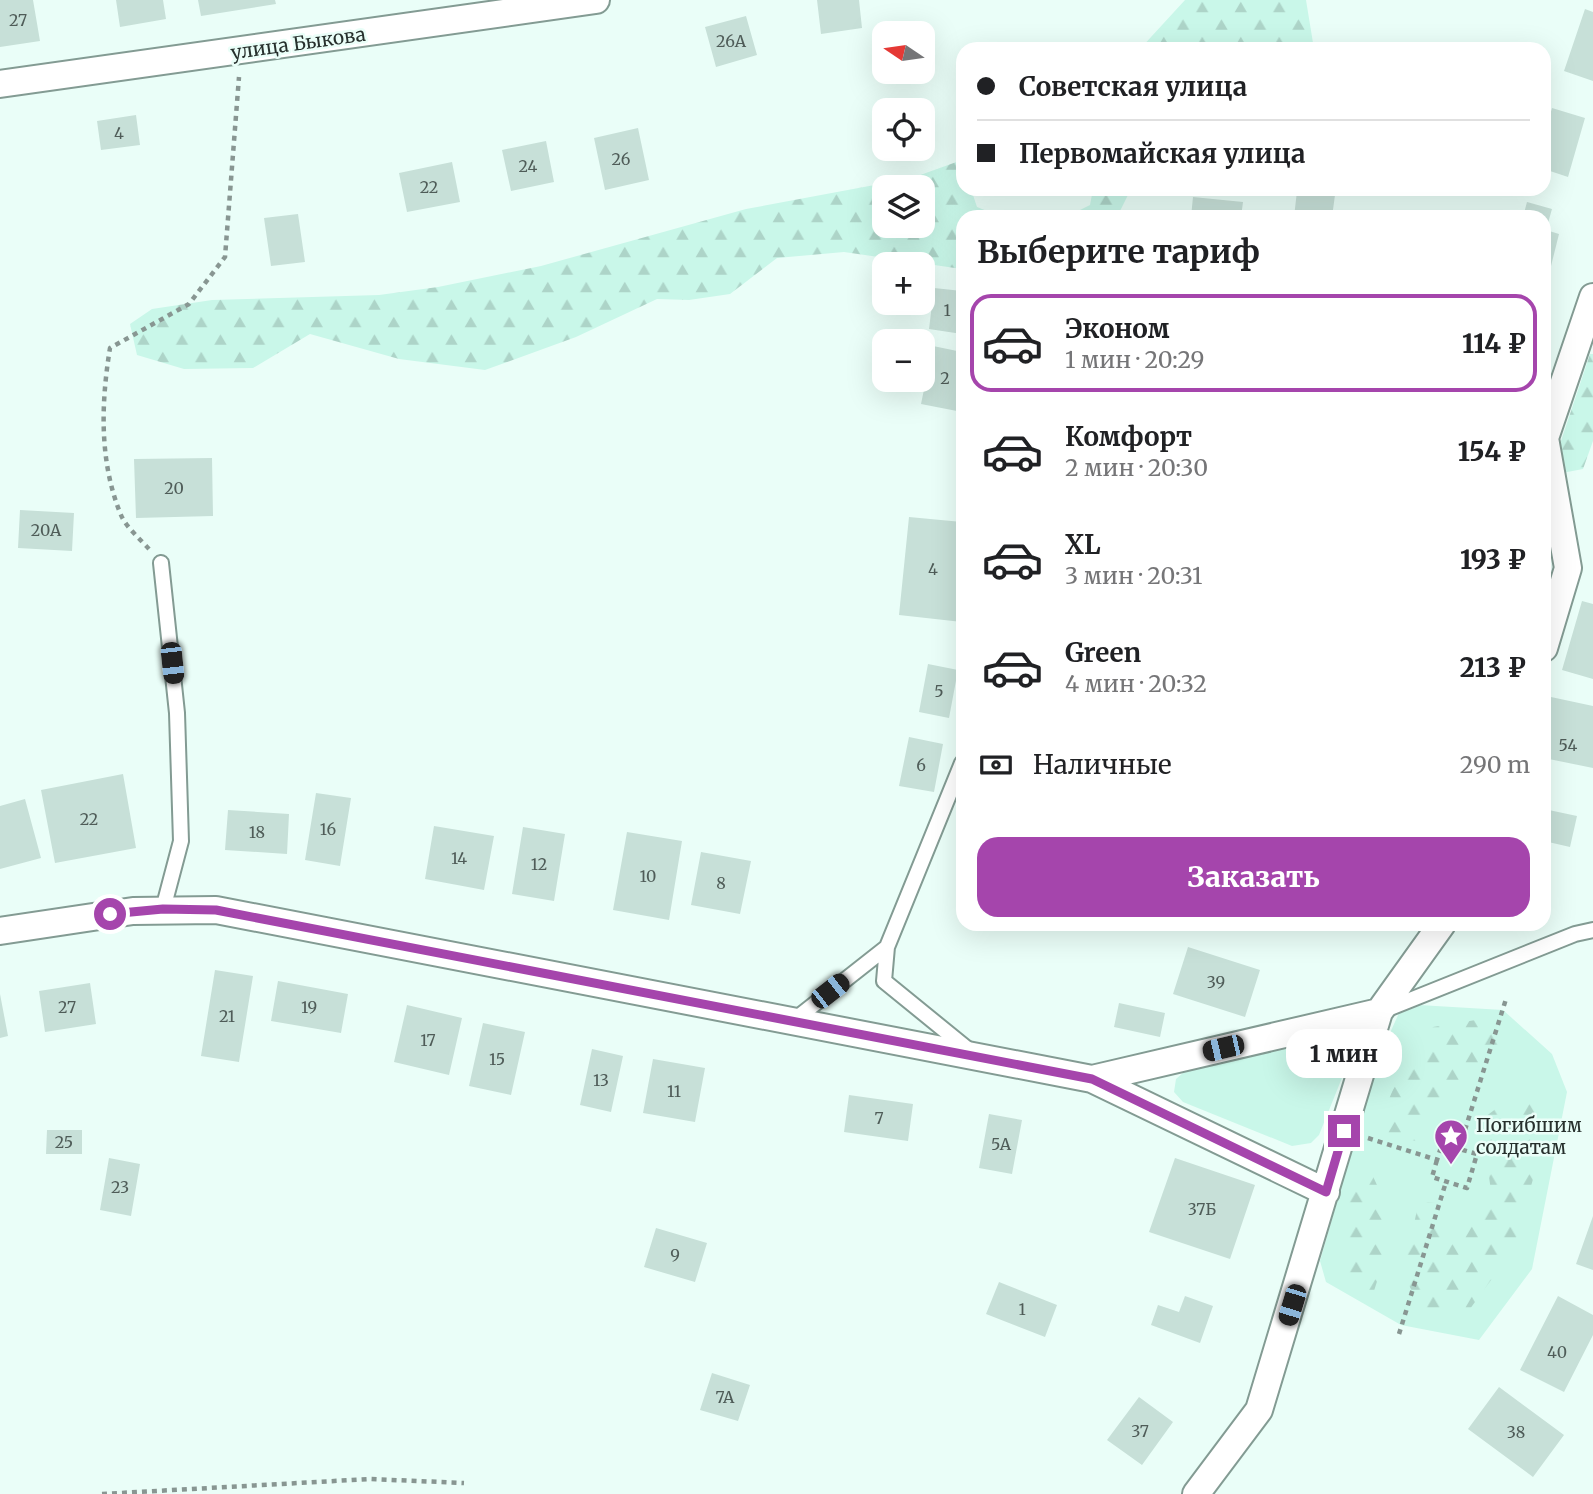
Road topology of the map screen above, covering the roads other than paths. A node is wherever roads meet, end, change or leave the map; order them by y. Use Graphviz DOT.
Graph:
graph roads {
  1 [pos="596,0"];
  2 [pos="437,12"];
  3 [pos="0,84"];
  4 [pos="1593,297"];
  5 [pos="1551,420"];
  6 [pos="1551,472"];
  7 [pos="161,563"];
  8 [pos="1551,625"];
  9 [pos="956,778"];
  10 [pos="163,909"];
  11 [pos="1593,930"];
  12 [pos="0,931"];
  13 [pos="1437,931"];
  14 [pos="887,947"];
  15 [pos="1379,1012"];
  16 [pos="793,1021"];
  17 [pos="978,1057"];
  18 [pos="1092,1079"];
  19 [pos="1326,1192"];
  20 [pos="1196,1494"];
  1 -- 2 [label="street, улица Быкова"];
  2 -- 3 [label="street, улица Быкова"];
  4 -- 5 [label="street"];
  6 -- 8 [label="street"];
  7 -- 10 [label="lane"];
  9 -- 14 [label="lane"];
  10 -- 12 [label="street"];
  10 -- 16 [label="street"];
  11 -- 15 [label="lane"];
  13 -- 15 [label="street"];
  14 -- 16 [label="lane"];
  14 -- 17 [label="lane"];
  15 -- 18 [label="street"];
  15 -- 19 [label="street"];
  16 -- 17 [label="street"];
  17 -- 18 [label="street"];
  18 -- 19 [label="street"];
  19 -- 20 [label="street"];
}
